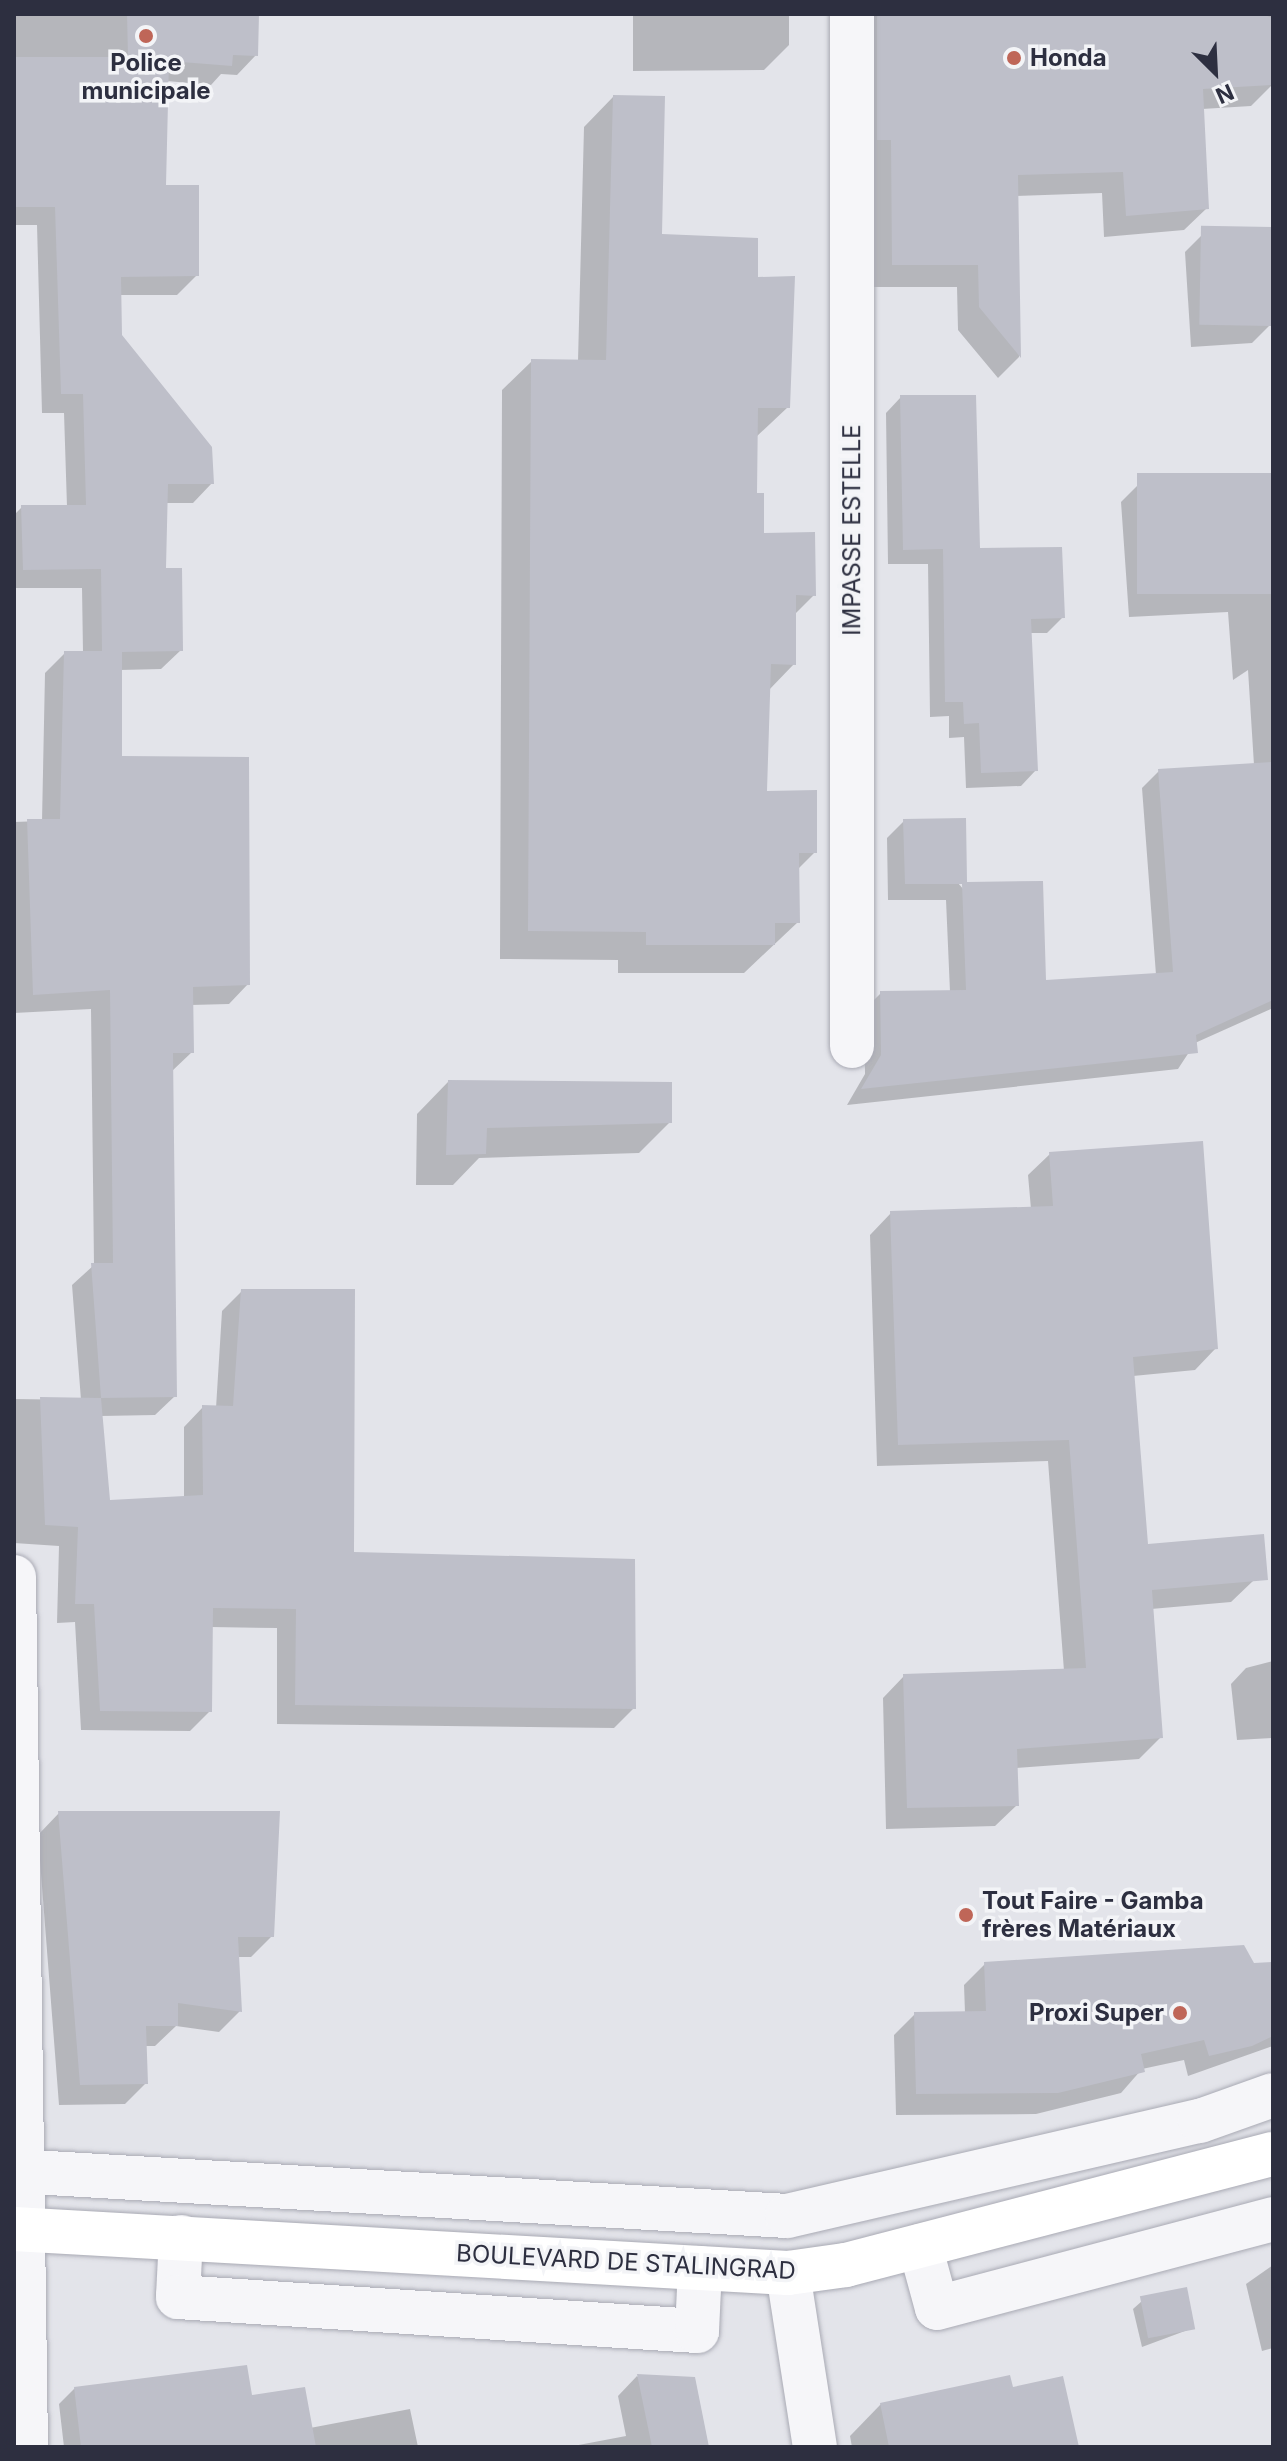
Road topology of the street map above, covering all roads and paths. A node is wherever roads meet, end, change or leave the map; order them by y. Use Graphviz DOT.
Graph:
graph roads {
  1 [pos="852,14"];
  2 [pos="852,1046"];
  3 [pos="14,1577"];
  4 [pos="1273,2095"];
  5 [pos="1273,2154"];
  6 [pos="17,2171"];
  7 [pos="1273,2219"];
  8 [pos="18,2229"];
  9 [pos="181,2237"];
  10 [pos="920,2246"];
  11 [pos="700,2268"];
  12 [pos="788,2273"];
  13 [pos="26,2447"];
  14 [pos="815,2447"];
  1 -- 2 [label="street, IMPASSE ESTELLE"];
  3 -- 6 [label="street"];
  4 -- 6 [label="street"];
  5 -- 10 [label="main road, BOULEVARD DE STALINGRAD"];
  6 -- 8 [label="street"];
  7 -- 10 [label="street"];
  8 -- 9 [label="main road, BOULEVARD DE STALINGRAD"];
  8 -- 13 [label="street"];
  9 -- 11 [label="main road, BOULEVARD DE STALINGRAD"];
  9 -- 11 [label="street"];
  10 -- 12 [label="main road, BOULEVARD DE STALINGRAD"];
  11 -- 12 [label="main road, BOULEVARD DE STALINGRAD"];
  12 -- 14 [label="street"];
}
